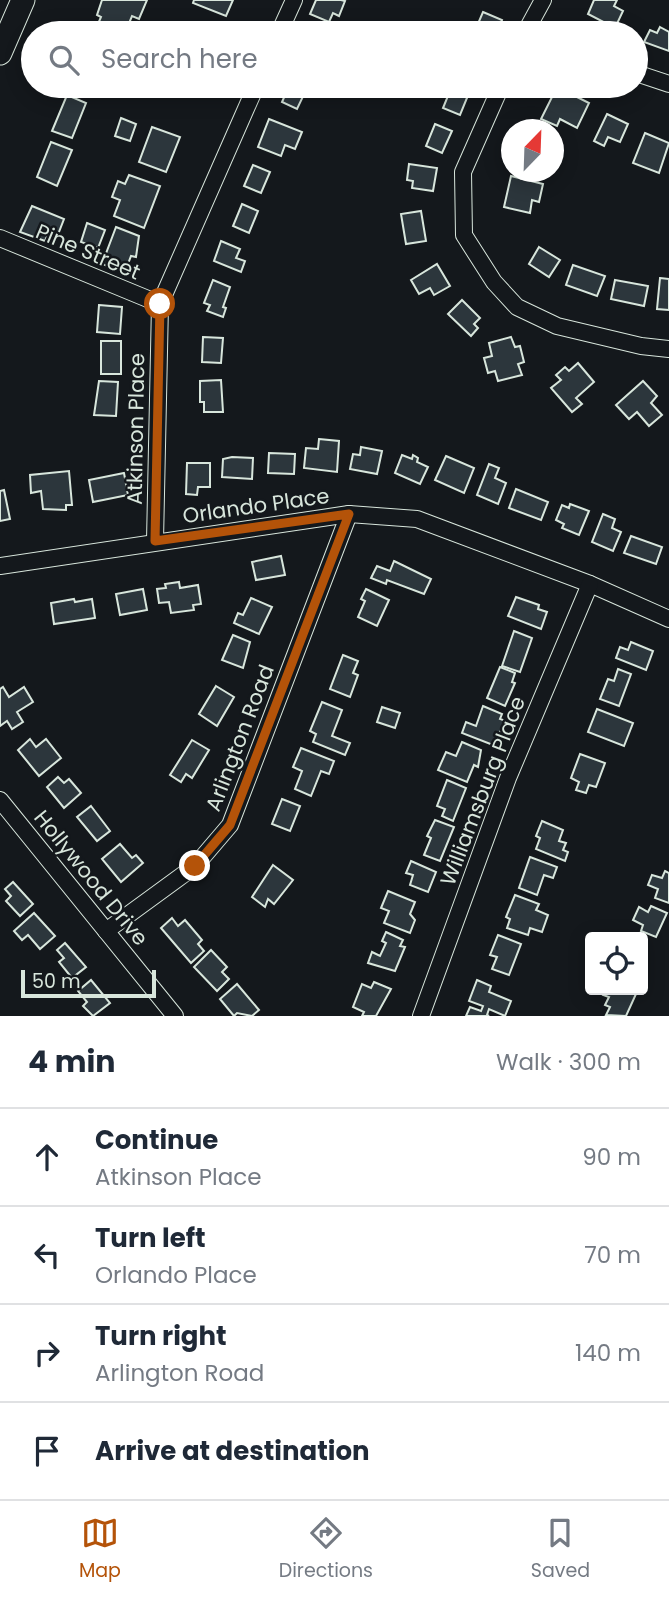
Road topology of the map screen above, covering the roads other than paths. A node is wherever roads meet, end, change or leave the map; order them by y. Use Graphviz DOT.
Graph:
graph roads {
  1 [pos="23,0"];
  2 [pos="294,0"];
  3 [pos="543,0"];
  4 [pos="284,21"];
  5 [pos="532,21"];
  6 [pos="0,53"];
  7 [pos="648,77"];
  8 [pos="669,84"];
  9 [pos="251,98"];
  10 [pos="496,98"];
  11 [pos="0,238"];
  12 [pos="160,304"];
  13 [pos="669,349"];
  14 [pos="349,514"];
  15 [pos="155,541"];
  16 [pos="0,566"];
  17 [pos="590,584"];
  18 [pos="669,619"];
  19 [pos="0,800"];
  20 [pos="106,931"];
  21 [pos="174,1016"];
  22 [pos="421,1016"];
  1 -- 6 [label="street"];
  2 -- 4 [label="street"];
  3 -- 5 [label="street"];
  7 -- 8 [label="street"];
  9 -- 12 [label="street, Atkinson Place"];
  10 -- 13 [label="street"];
  11 -- 12 [label="street, Pine Street"];
  12 -- 15 [label="street, Atkinson Place"];
  14 -- 15 [label="street, Orlando Place"];
  14 -- 17 [label="street, Orlando Place"];
  14 -- 20 [label="street, Arlington Road"];
  15 -- 16 [label="street, Orlando Place"];
  17 -- 18 [label="street, Orlando Place"];
  17 -- 22 [label="street, Williamsburg Place"];
  19 -- 20 [label="street, Hollywood Drive"];
  20 -- 21 [label="street, Hollywood Drive"];
}
